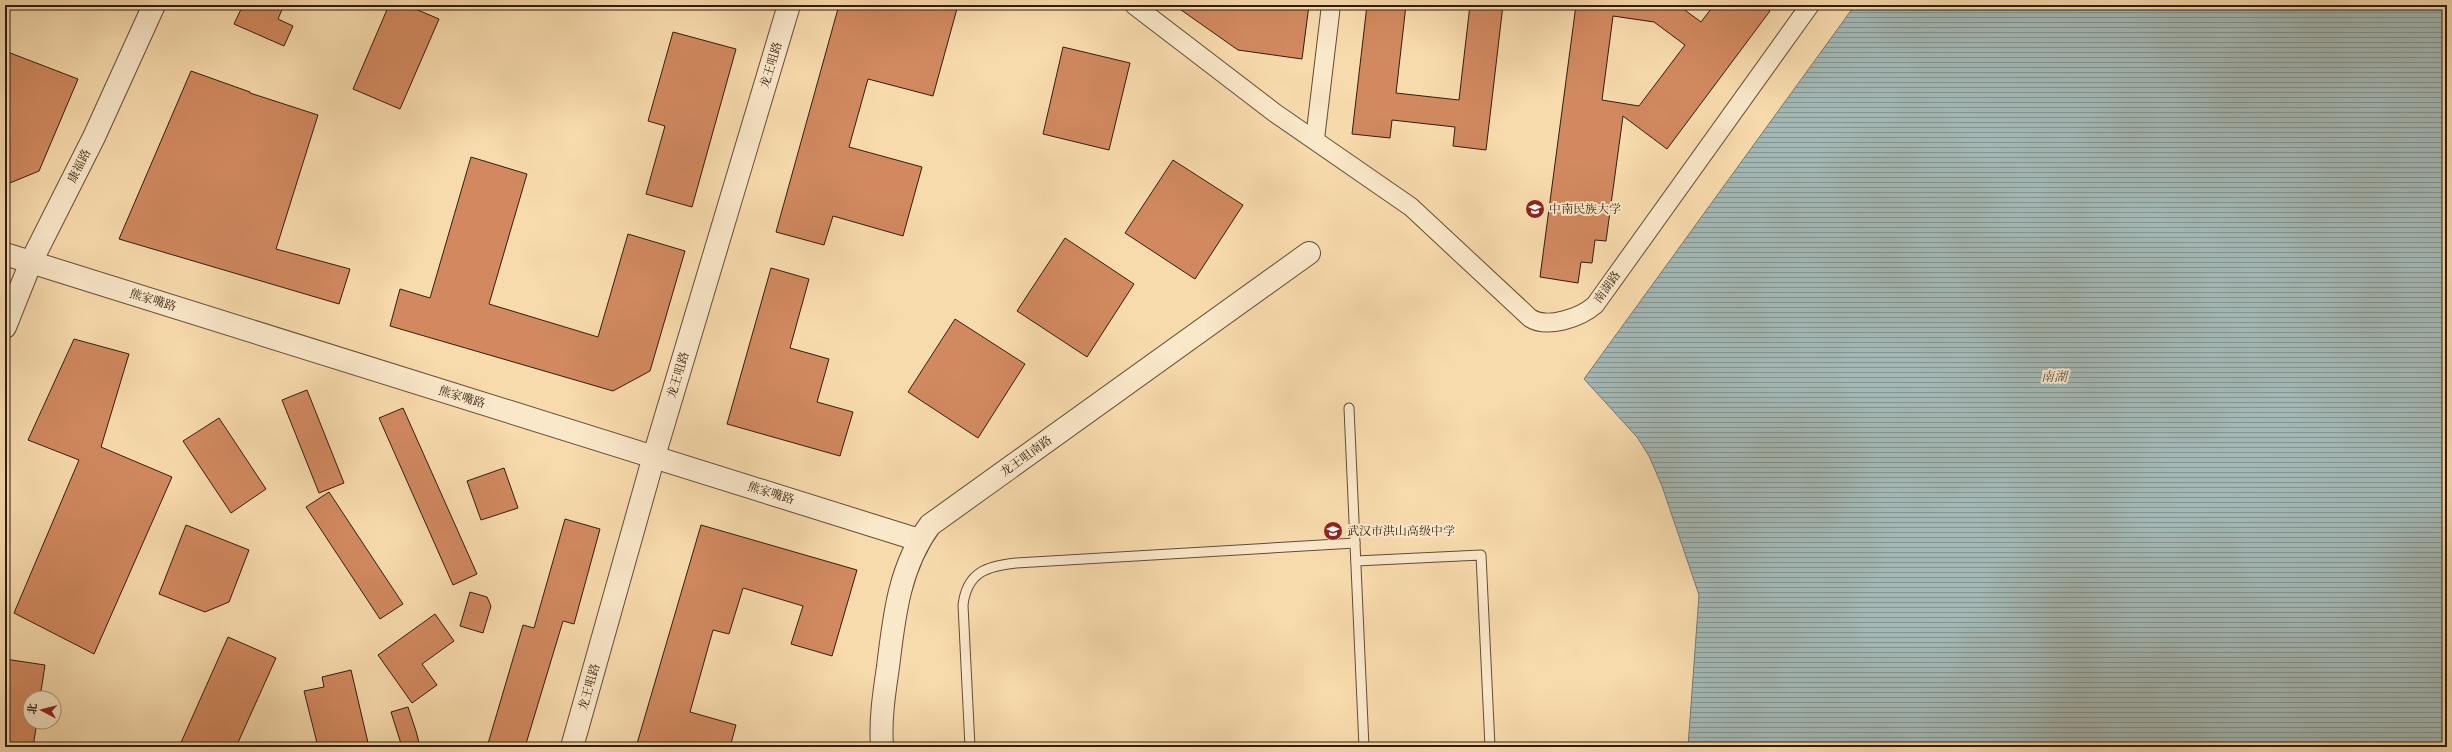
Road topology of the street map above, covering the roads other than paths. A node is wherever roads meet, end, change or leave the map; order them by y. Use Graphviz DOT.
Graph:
graph roads {
  1 [pos="154,5"];
  2 [pos="789,5"];
  3 [pos="1134,5"];
  4 [pos="1331,5"];
  5 [pos="1810,5"];
  6 [pos="1315,139"];
  7 [pos="1309,253"];
  8 [pos="5,254"];
  9 [pos="31,262"];
  10 [pos="5,327"];
  11 [pos="1349,408"];
  12 [pos="654,456"];
  13 [pos="919,540"];
  14 [pos="1355,543"];
  15 [pos="1356,561"];
  16 [pos="572,747"];
  17 [pos="882,747"];
  18 [pos="970,747"];
  19 [pos="1364,747"];
  20 [pos="1490,747"];
  1 -- 9 [label="street, 康福路"];
  2 -- 12 [label="street, 龙王咀路"];
  3 -- 6 [label="street, 南湖路"];
  4 -- 6 [label="street"];
  5 -- 6 [label="street, 南湖路"];
  7 -- 13 [label="street, 龙王咀南路"];
  8 -- 9 [label="street, 熊家嘴路"];
  9 -- 10 [label="street, 康福路"];
  9 -- 12 [label="street, 熊家嘴路"];
  11 -- 14 [label="lane"];
  12 -- 13 [label="street, 熊家嘴路"];
  12 -- 16 [label="street, 龙王咀路"];
  13 -- 17 [label="street, 龙王咀南路"];
  14 -- 15 [label="lane"];
  14 -- 18 [label="lane"];
  15 -- 19 [label="lane"];
  15 -- 20 [label="lane"];
}
